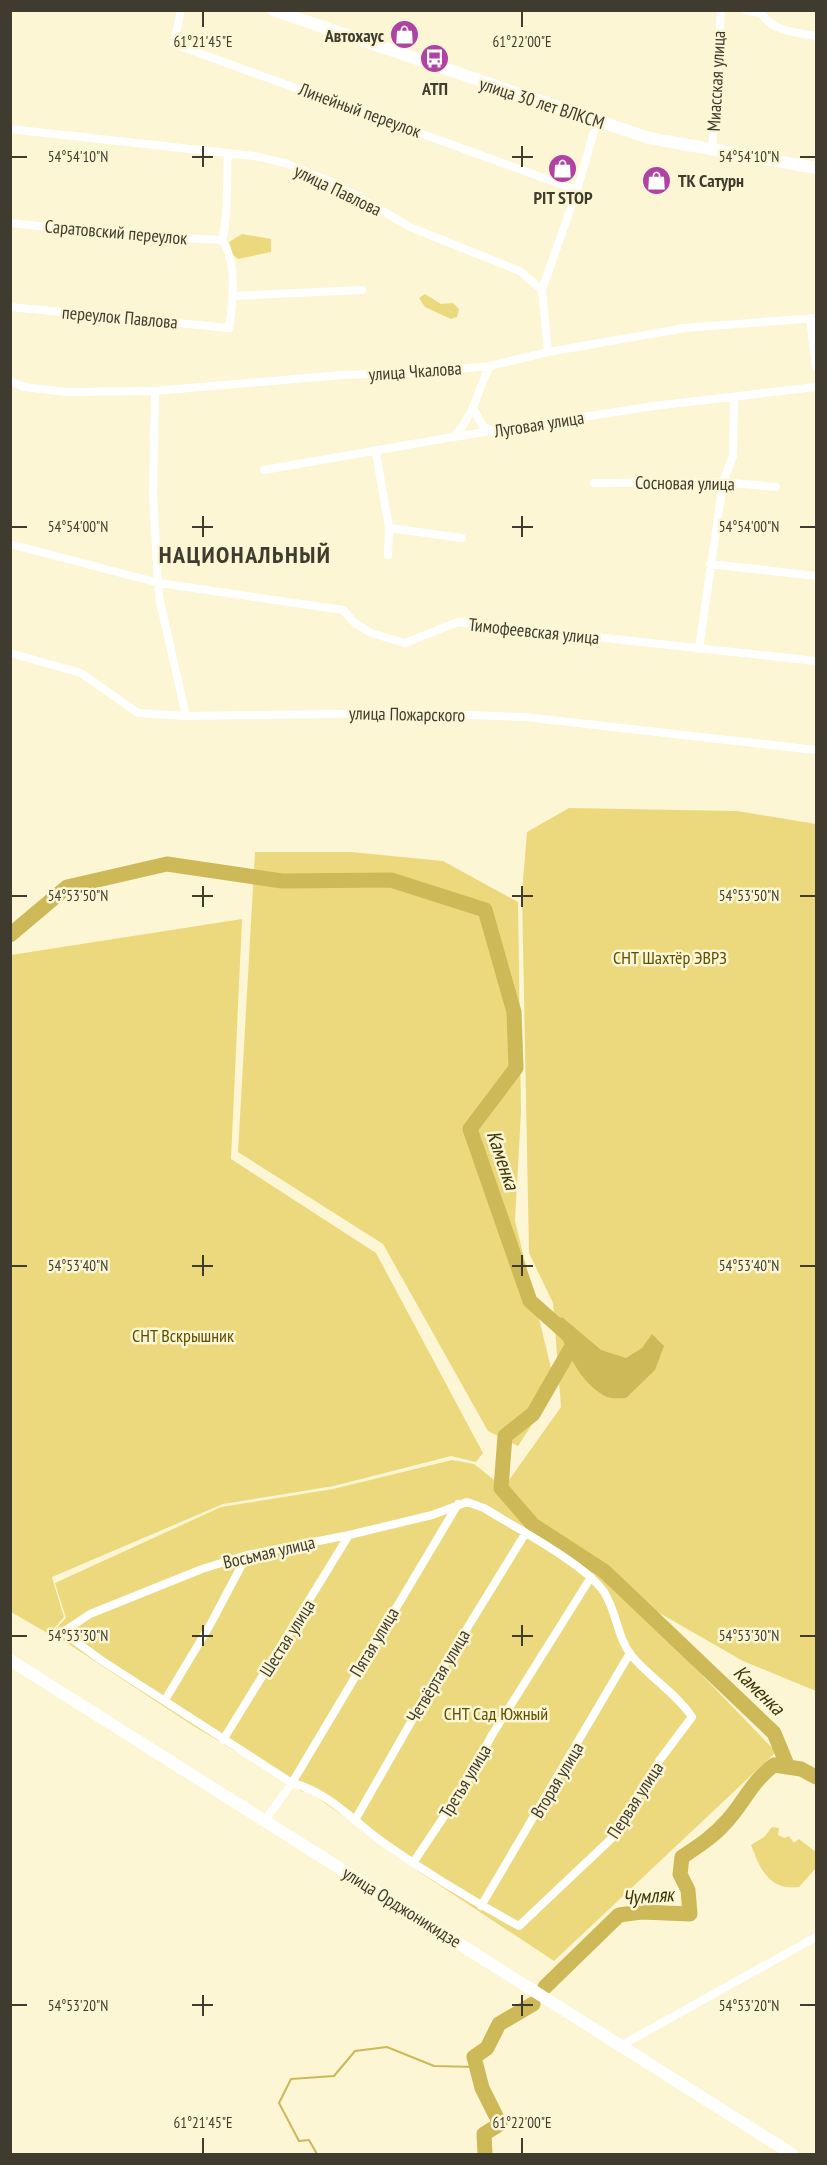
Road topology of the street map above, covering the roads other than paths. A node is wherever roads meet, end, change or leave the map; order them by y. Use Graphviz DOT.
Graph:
graph roads {
  1 [pos="181,10"];
  2 [pos="273,10"];
  3 [pos="721,10"];
  4 [pos="746,10"];
  5 [pos="816,36"];
  6 [pos="597,121"];
  7 [pos="10,129"];
  8 [pos="712,151"];
  9 [pos="228,154"];
  10 [pos="816,168"];
  11 [pos="578,190"];
  12 [pos="10,223"];
  13 [pos="222,240"];
  14 [pos="362,290"];
  15 [pos="542,290"];
  16 [pos="233,296"];
  17 [pos="10,307"];
  18 [pos="813,318"];
  19 [pos="548,352"];
  20 [pos="490,366"];
  21 [pos="816,367"];
  22 [pos="10,381"];
  23 [pos="816,387"];
  24 [pos="155,391"];
  25 [pos="734,397"];
  26 [pos="474,410"];
  27 [pos="494,432"];
  28 [pos="453,437"];
  29 [pos="376,453"];
  30 [pos="264,470"];
  31 [pos="723,482"];
  32 [pos="594,483"];
  33 [pos="776,487"];
  34 [pos="389,528"];
  35 [pos="462,538"];
  36 [pos="10,544"];
  37 [pos="388,555"];
  38 [pos="710,564"];
  39 [pos="816,576"];
  40 [pos="159,583"];
  41 [pos="699,649"];
  42 [pos="10,653"];
  43 [pos="816,661"];
  44 [pos="186,716"];
  45 [pos="816,750"];
  46 [pos="458,1503"];
  47 [pos="525,1534"];
  48 [pos="349,1535"];
  49 [pos="247,1555"];
  50 [pos="591,1577"];
  51 [pos="630,1653"];
  52 [pos="10,1660"];
  53 [pos="165,1700"];
  54 [pos="223,1740"];
  55 [pos="292,1783"];
  56 [pos="265,1820"];
  57 [pos="355,1820"];
  58 [pos="414,1863"];
  59 [pos="481,1906"];
  60 [pos="816,1937"];
  61 [pos="622,2045"];
  62 [pos="792,2154"];
  1 -- 11 [label="street, Линейный переулок"];
  2 -- 6 [label="main road, улица 30 лет ВЛКСМ"];
  3 -- 8 [label="street, Миасская улица"];
  4 -- 5 [label="street, Миасская улица"];
  6 -- 8 [label="main road, улица 30 лет ВЛКСМ"];
  6 -- 11 [label="street"];
  7 -- 9 [label="street, улица Павлова"];
  8 -- 10 [label="main road, улица 30 лет ВЛКСМ"];
  9 -- 13 [label="street"];
  9 -- 15 [label="street, улица Павлова"];
  11 -- 15 [label="street"];
  12 -- 13 [label="street, Саратовский переулок"];
  13 -- 16 [label="street"];
  14 -- 16 [label="street"];
  15 -- 19 [label="street"];
  16 -- 17 [label="street, переулок Павлова"];
  18 -- 19 [label="street, улица Чкалова"];
  18 -- 21 [label="street"];
  19 -- 20 [label="street, улица Чкалова"];
  20 -- 24 [label="street, улица Чкалова"];
  20 -- 26 [label="street"];
  22 -- 24 [label="street, улица Чкалова"];
  23 -- 25 [label="street, Луговая улица"];
  24 -- 40 [label="street"];
  25 -- 27 [label="street, Луговая улица"];
  25 -- 31 [label="street"];
  26 -- 27 [label="street"];
  26 -- 28 [label="street"];
  27 -- 28 [label="street, Луговая улица"];
  28 -- 29 [label="street, Луговая улица"];
  29 -- 30 [label="street, Луговая улица"];
  29 -- 34 [label="street"];
  31 -- 32 [label="street, Сосновая улица"];
  31 -- 33 [label="street, Сосновая улица"];
  31 -- 38 [label="street"];
  34 -- 35 [label="street"];
  34 -- 37 [label="street"];
  36 -- 40 [label="street, Тимофеевская улица"];
  38 -- 39 [label="street"];
  38 -- 41 [label="street"];
  40 -- 41 [label="street, Тимофеевская улица"];
  40 -- 44 [label="street"];
  41 -- 43 [label="street, Тимофеевская улица"];
  42 -- 44 [label="street, улица Пожарского"];
  44 -- 45 [label="street, улица Пожарского"];
  46 -- 47 [label="street"];
  46 -- 48 [label="street, Восьмая улица"];
  46 -- 55 [label="street, Пятая улица"];
  47 -- 50 [label="street"];
  47 -- 57 [label="street, Четвёртая улица"];
  48 -- 49 [label="street, Восьмая улица"];
  48 -- 54 [label="street, Шестая улица"];
  49 -- 53 [label="street"];
  49 -- 53 [label="street, Восьмая улица"];
  50 -- 51 [label="street"];
  50 -- 58 [label="street, Третья улица"];
  51 -- 59 [label="street, Вторая улица"];
  51 -- 59 [label="street, Первая улица"];
  52 -- 56 [label="main road, улица Орджоникидзе"];
  53 -- 54 [label="street"];
  54 -- 55 [label="street"];
  55 -- 56 [label="street, Пятая улица"];
  55 -- 57 [label="street"];
  56 -- 61 [label="main road, улица Орджоникидзе"];
  57 -- 58 [label="street"];
  58 -- 59 [label="street"];
  60 -- 61 [label="street"];
  61 -- 62 [label="main road, улица Орджоникидзе"];
}
